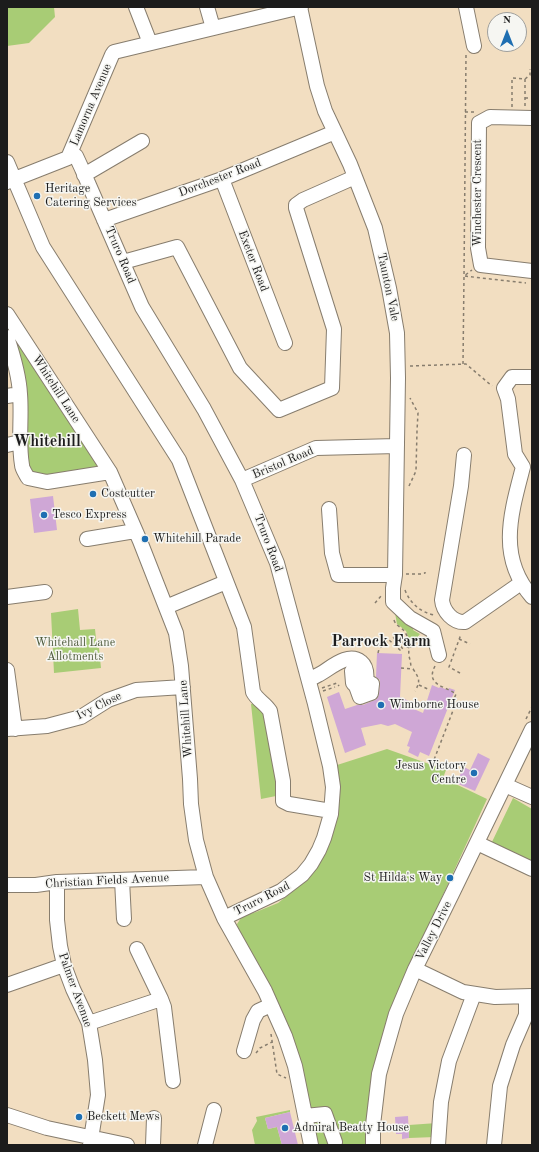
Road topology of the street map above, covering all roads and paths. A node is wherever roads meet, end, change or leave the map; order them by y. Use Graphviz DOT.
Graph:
graph roads {
  1 [pos="136,7"];
  2 [pos="207,7"];
  3 [pos="300,7"];
  4 [pos="466,7"];
  5 [pos="270,10"];
  6 [pos="213,28"];
  7 [pos="150,43"];
  8 [pos="472,50"];
  9 [pos="530,69"];
  10 [pos="525,79"];
  11 [pos="525,98"];
  12 [pos="532,98"];
  13 [pos="512,113"];
  14 [pos="528,116"];
  15 [pos="335,132"];
  16 [pos="142,141"];
  17 [pos="71,153"];
  18 [pos="7,162"];
  19 [pos="84,175"];
  20 [pos="355,177"];
  21 [pos="222,179"];
  22 [pos="10,181"];
  23 [pos="104,220"];
  24 [pos="123,262"];
  25 [pos="532,270"];
  26 [pos="470,271"];
  27 [pos="464,276"];
  28 [pos="532,283"];
  29 [pos="7,314"];
  30 [pos="7,337"];
  31 [pos="284,343"];
  32 [pos="463,364"];
  33 [pos="398,367"];
  34 [pos="532,377"];
  35 [pos="407,393"];
  36 [pos="14,395"];
  37 [pos="508,399"];
  38 [pos="14,443"];
  39 [pos="397,446"];
  40 [pos="464,455"];
  41 [pos="527,463"];
  42 [pos="110,472"];
  43 [pos="242,480"];
  44 [pos="406,490"];
  45 [pos="329,509"];
  46 [pos="135,532"];
  47 [pos="87,539"];
  48 [pos="425,572"];
  49 [pos="400,579"];
  50 [pos="226,582"];
  51 [pos="521,583"];
  52 [pos="45,592"];
  53 [pos="7,597"];
  54 [pos="532,597"];
  55 [pos="166,607"];
  56 [pos="394,617"];
  57 [pos="460,629"];
  58 [pos="420,637"];
  59 [pos="410,647"];
  60 [pos="378,653"];
  61 [pos="438,655"];
  62 [pos="401,668"];
  63 [pos="411,668"];
  64 [pos="7,670"];
  65 [pos="352,671"];
  66 [pos="460,673"];
  67 [pos="309,679"];
  68 [pos="419,685"];
  69 [pos="183,686"];
  70 [pos="339,686"];
  71 [pos="335,687"];
  72 [pos="320,688"];
  73 [pos="430,690"];
  74 [pos="415,691"];
  75 [pos="319,692"];
  76 [pos="11,729"];
  77 [pos="532,729"];
  78 [pos="432,765"];
  79 [pos="505,785"];
  80 [pos="532,797"];
  81 [pos="331,811"];
  82 [pos="477,843"];
  83 [pos="532,869"];
  84 [pos="206,877"];
  85 [pos="122,880"];
  86 [pos="57,882"];
  87 [pos="7,885"];
  88 [pos="224,918"];
  89 [pos="124,919"];
  90 [pos="137,949"];
  91 [pos="64,965"];
  92 [pos="415,969"];
  93 [pos="7,985"];
  94 [pos="474,994"];
  95 [pos="529,996"];
  96 [pos="161,998"];
  97 [pos="271,1004"];
  98 [pos="277,1018"];
  99 [pos="89,1023"];
  100 [pos="272,1042"];
  101 [pos="250,1052"];
  102 [pos="297,1075"];
  103 [pos="173,1081"];
  104 [pos="214,1110"];
  105 [pos="7,1115"];
  106 [pos="305,1116"];
  107 [pos="154,1118"];
  108 [pos="91,1141"];
  109 [pos="335,1142"];
  110 [pos="127,1145"];
  111 [pos="152,1145"];
  112 [pos="205,1145"];
  113 [pos="311,1145"];
  114 [pos="373,1145"];
  115 [pos="438,1145"];
  116 [pos="494,1145"];
  1 -- 7 [label="street"];
  2 -- 6 [label="street"];
  3 -- 5 [label="street, Lamorna Avenue"];
  3 -- 15 [label="street, Taunton Vale"];
  4 -- 8 [label="street"];
  5 -- 6 [label="street, Lamorna Avenue"];
  6 -- 7 [label="street, Lamorna Avenue"];
  7 -- 17 [label="street, Lamorna Avenue"];
  8 -- 27 [label="path"];
  9 -- 10 [label="path"];
  10 -- 11 [label="path"];
  10 -- 13 [label="path"];
  11 -- 12 [label="path"];
  11 -- 14 [label="path"];
  14 -- 25 [label="street, Winchester Crescent"];
  15 -- 20 [label="street, Taunton Vale"];
  15 -- 21 [label="street, Dorchester Road"];
  16 -- 19 [label="street"];
  17 -- 19 [label="street, Truro Road"];
  17 -- 22 [label="street, Lamorna Avenue"];
  18 -- 22 [label="street"];
  19 -- 23 [label="street, Truro Road"];
  20 -- 24 [label="street"];
  20 -- 33 [label="street, Taunton Vale"];
  21 -- 23 [label="street, Dorchester Road"];
  21 -- 31 [label="street, Exeter Road"];
  22 -- 50 [label="street"];
  23 -- 24 [label="street, Truro Road"];
  24 -- 43 [label="street, Truro Road"];
  26 -- 27 [label="path"];
  27 -- 28 [label="path"];
  27 -- 32 [label="path"];
  29 -- 42 [label="street, Whitehill Lane"];
  30 -- 36 [label="street"];
  32 -- 33 [label="path"];
  32 -- 37 [label="path"];
  33 -- 39 [label="street, Taunton Vale"];
  34 -- 37 [label="street"];
  35 -- 44 [label="path"];
  36 -- 38 [label="street"];
  37 -- 41 [label="street"];
  38 -- 42 [label="street"];
  39 -- 43 [label="street, Bristol Road"];
  39 -- 49 [label="street, Taunton Vale"];
  40 -- 57 [label="street"];
  41 -- 51 [label="street"];
  42 -- 46 [label="street, Whitehill Lane"];
  43 -- 67 [label="street, Truro Road"];
  45 -- 49 [label="street"];
  46 -- 47 [label="street"];
  46 -- 55 [label="street, Whitehill Lane"];
  48 -- 49 [label="path"];
  49 -- 57 [label="path"];
  49 -- 61 [label="street"];
  50 -- 55 [label="street"];
  50 -- 81 [label="street"];
  51 -- 54 [label="street"];
  51 -- 57 [label="street"];
  52 -- 53 [label="street"];
  55 -- 69 [label="street, Whitehill Lane"];
  56 -- 59 [label="path"];
  57 -- 66 [label="path"];
  58 -- 59 [label="path"];
  59 -- 60 [label="path"];
  59 -- 63 [label="path"];
  61 -- 78 [label="path"];
  62 -- 63 [label="path"];
  63 -- 68 [label="path"];
  64 -- 76 [label="street, Ivy Close"];
  65 -- 67 [label="street"];
  67 -- 81 [label="street, Truro Road"];
  68 -- 73 [label="path"];
  68 -- 74 [label="path"];
  69 -- 76 [label="street, Ivy Close"];
  69 -- 84 [label="street, Whitehill Lane"];
  70 -- 72 [label="path"];
  71 -- 75 [label="path"];
  77 -- 79 [label="street, Valley Drive"];
  79 -- 80 [label="street"];
  79 -- 82 [label="street, Valley Drive"];
  81 -- 88 [label="street, Truro Road"];
  82 -- 83 [label="street"];
  82 -- 92 [label="street, Valley Drive"];
  84 -- 85 [label="street, Christian Fields Avenue"];
  84 -- 88 [label="street, Whitehill Lane"];
  85 -- 86 [label="street, Christian Fields Avenue"];
  85 -- 89 [label="street"];
  86 -- 87 [label="street, Christian Fields Avenue"];
  86 -- 91 [label="street, Palmer Avenue"];
  88 -- 97 [label="street, Whitehill Lane"];
  90 -- 96 [label="street"];
  91 -- 93 [label="street"];
  91 -- 99 [label="street, Palmer Avenue"];
  92 -- 94 [label="street"];
  92 -- 114 [label="street, Valley Drive"];
  94 -- 95 [label="street"];
  94 -- 115 [label="street"];
  95 -- 116 [label="street"];
  96 -- 99 [label="street"];
  96 -- 103 [label="street"];
  97 -- 98 [label="street, Whitehill Lane"];
  97 -- 101 [label="street"];
  98 -- 100 [label="path"];
  98 -- 102 [label="street, Whitehill Lane"];
  99 -- 108 [label="street, Palmer Avenue"];
  100 -- 101 [label="path"];
  100 -- 102 [label="path"];
  102 -- 106 [label="street, Whitehill Lane"];
  104 -- 112 [label="street"];
  105 -- 108 [label="street"];
  106 -- 109 [label="street"];
  106 -- 113 [label="street, Whitehill Lane"];
  107 -- 111 [label="street"];
  108 -- 110 [label="street"];
}
